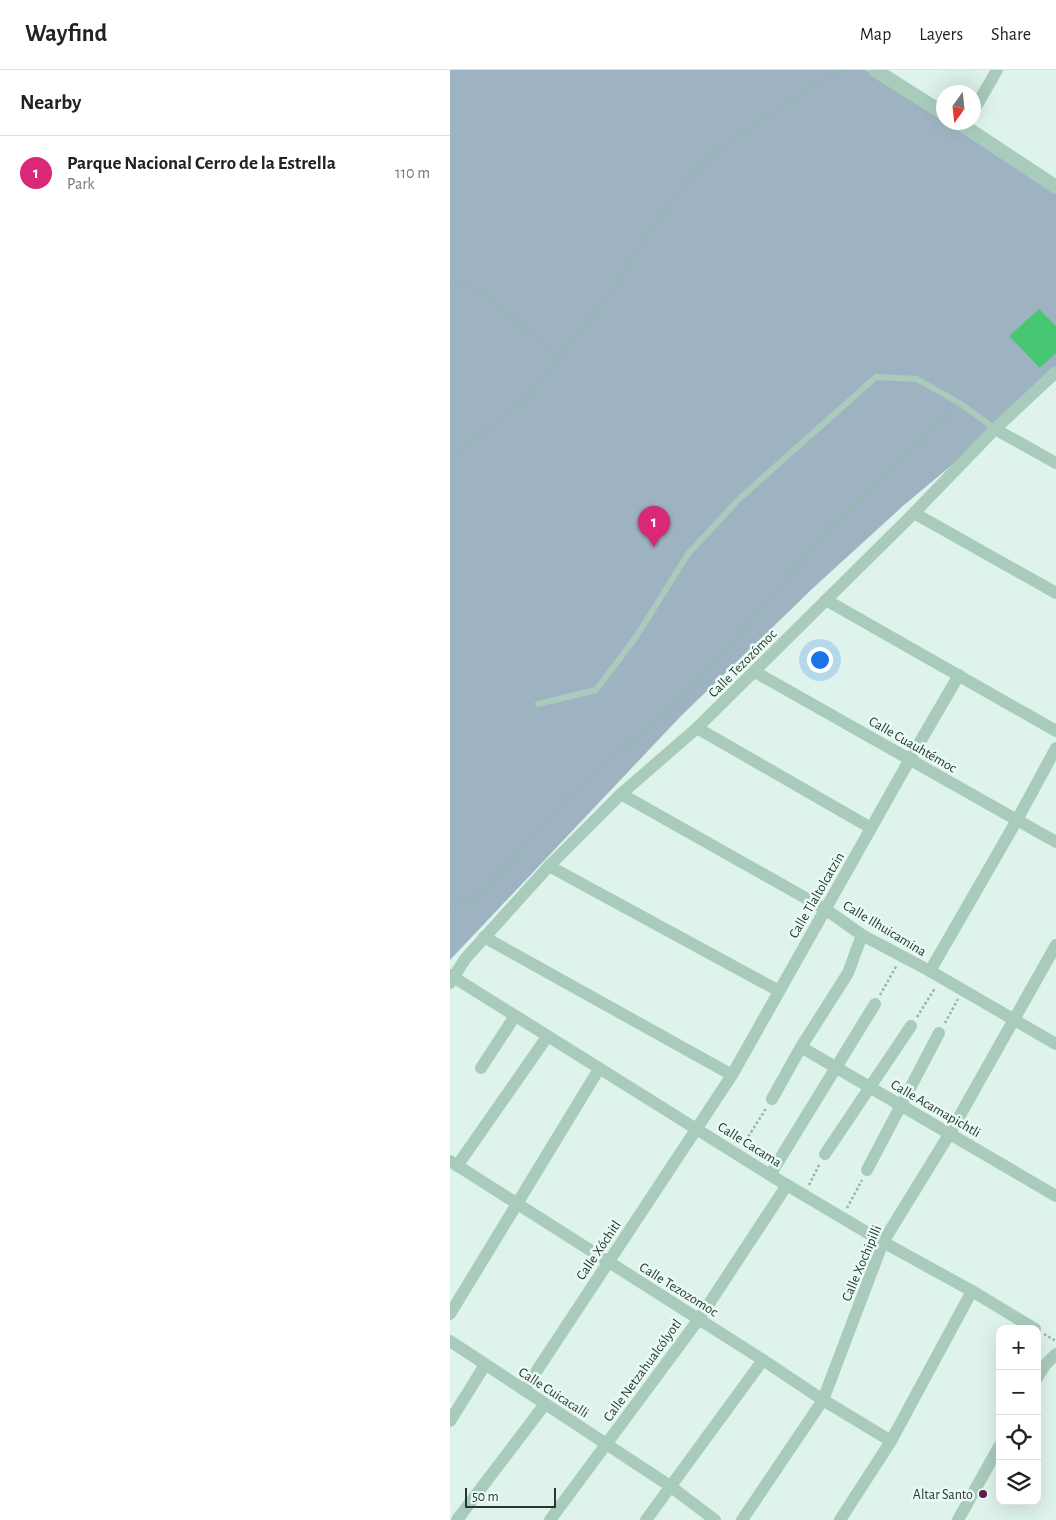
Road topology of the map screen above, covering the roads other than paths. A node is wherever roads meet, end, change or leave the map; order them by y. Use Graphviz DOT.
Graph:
graph roads {
  1 [pos="875,70"];
  2 [pos="997,70"];
  3 [pos="981,98"];
  4 [pos="936,108"];
  5 [pos="972,130"];
  6 [pos="1056,186"];
  7 [pos="1056,372"];
  8 [pos="995,429"];
  9 [pos="1056,463"];
  10 [pos="914,513"];
  11 [pos="1056,593"];
  12 [pos="826,600"];
  13 [pos="755,672"];
  14 [pos="958,676"];
  15 [pos="538,704"];
  16 [pos="698,728"];
  17 [pos="1056,731"];
  18 [pos="1056,748"];
  19 [pos="910,759"];
  20 [pos="621,794"];
  21 [pos="1017,820"];
  22 [pos="871,828"];
  23 [pos="1056,842"];
  24 [pos="549,866"];
  25 [pos="825,909"];
  26 [pos="862,936"];
  27 [pos="484,937"];
  28 [pos="1056,945"];
  29 [pos="935,975"];
  30 [pos="451,978"];
  31 [pos="779,991"];
  32 [pos="875,1004"];
  33 [pos="515,1016"];
  34 [pos="1014,1020"];
  35 [pos="912,1026"];
  36 [pos="939,1033"];
  37 [pos="548,1037"];
  38 [pos="1056,1044"];
  39 [pos="801,1047"];
  40 [pos="481,1068"];
  41 [pos="836,1068"];
  42 [pos="599,1069"];
  43 [pos="732,1075"];
  44 [pos="869,1087"];
  45 [pos="772,1099"];
  46 [pos="901,1106"];
  47 [pos="698,1128"];
  48 [pos="950,1133"];
  49 [pos="826,1154"];
  50 [pos="454,1164"];
  51 [pos="867,1170"];
  52 [pos="770,1175"];
  53 [pos="787,1185"];
  54 [pos="1056,1196"];
  55 [pos="518,1204"];
  56 [pos="883,1242"];
  57 [pos="608,1261"];
  58 [pos="972,1291"];
  59 [pos="450,1314"];
  60 [pos="698,1319"];
  61 [pos="1028,1325"];
  62 [pos="450,1341"];
  63 [pos="1056,1354"];
  64 [pos="763,1360"];
  65 [pos="485,1365"];
  66 [pos="1041,1372"];
  67 [pos="524,1390"];
  68 [pos="823,1400"];
  69 [pos="545,1404"];
  70 [pos="450,1421"];
  71 [pos="891,1441"];
  72 [pos="607,1444"];
  73 [pos="996,1452"];
  74 [pos="670,1486"];
  75 [pos="457,1520"];
  76 [pos="550,1520"];
  77 [pos="646,1520"];
  78 [pos="715,1520"];
  79 [pos="742,1520"];
  80 [pos="840,1520"];
  81 [pos="958,1520"];
  1 -- 4 [label="street"];
  2 -- 3 [label="street"];
  5 -- 6 [label="street"];
  7 -- 8 [label="street, Calle Tezozómoc"];
  8 -- 9 [label="street"];
  8 -- 10 [label="street, Calle Tezozómoc"];
  8 -- 15 [label="lane"];
  10 -- 11 [label="street"];
  10 -- 12 [label="street, Calle Tezozómoc"];
  12 -- 13 [label="street, Calle Tezozómoc"];
  12 -- 14 [label="street"];
  13 -- 16 [label="street, Calle Tezozómoc"];
  13 -- 19 [label="street, Calle Cuauhtémoc"];
  14 -- 17 [label="street"];
  14 -- 19 [label="street, Calle Tlaltolcatzin"];
  16 -- 20 [label="street, Calle Tezozómoc"];
  16 -- 22 [label="street"];
  18 -- 21 [label="street"];
  19 -- 21 [label="street, Calle Cuauhtémoc"];
  19 -- 22 [label="street, Calle Tlaltolcatzin"];
  20 -- 24 [label="street, Calle Tezozómoc"];
  20 -- 25 [label="street, Calle Ilhuicamina"];
  21 -- 23 [label="street, Calle Cuauhtémoc"];
  21 -- 29 [label="street"];
  22 -- 25 [label="street, Calle Tlaltolcatzin"];
  24 -- 27 [label="street, Calle Tezozómoc"];
  24 -- 31 [label="street"];
  25 -- 26 [label="street, Calle Ilhuicamina"];
  25 -- 31 [label="street, Calle Tlaltolcatzin"];
  26 -- 29 [label="street, Calle Ilhuicamina"];
  26 -- 39 [label="street"];
  27 -- 30 [label="street, Calle Tezozómoc"];
  27 -- 43 [label="street"];
  28 -- 34 [label="street, Calle Xochipilli"];
  29 -- 34 [label="street, Calle Ilhuicamina"];
  30 -- 33 [label="street, Calle Cacama"];
  31 -- 43 [label="street, Calle Tlaltolcatzin"];
  32 -- 41 [label="street"];
  33 -- 37 [label="street, Calle Cacama"];
  33 -- 40 [label="street"];
  34 -- 38 [label="street, Calle Ilhuicamina"];
  34 -- 48 [label="street, Calle Xochipilli"];
  35 -- 44 [label="street"];
  36 -- 46 [label="street"];
  37 -- 42 [label="street, Calle Cacama"];
  37 -- 50 [label="street"];
  39 -- 41 [label="street, Calle Acamapichtli"];
  39 -- 45 [label="street"];
  41 -- 44 [label="street, Calle Acamapichtli"];
  41 -- 52 [label="street"];
  42 -- 47 [label="street, Calle Cacama"];
  42 -- 55 [label="street"];
  43 -- 47 [label="street, Calle Tlaltolcatzin"];
  44 -- 46 [label="street, Calle Acamapichtli"];
  44 -- 49 [label="street"];
  46 -- 48 [label="street, Calle Acamapichtli"];
  46 -- 51 [label="street"];
  47 -- 52 [label="street, Calle Cacama"];
  47 -- 57 [label="street, Calle Xóchitl"];
  48 -- 54 [label="street, Calle Acamapichtli"];
  48 -- 56 [label="street, Calle Xochipilli"];
  50 -- 55 [label="street, Calle Tezozomoc"];
  52 -- 53 [label="street, Calle Cacama"];
  53 -- 56 [label="street, Calle Cacama"];
  53 -- 60 [label="street, Calle Netzahualcólyotl"];
  55 -- 57 [label="street, Calle Tezozomoc"];
  55 -- 59 [label="street"];
  56 -- 58 [label="street, Calle Cacama"];
  56 -- 68 [label="street, Calle Xochipilli"];
  57 -- 60 [label="street, Calle Tezozomoc"];
  57 -- 67 [label="street, Calle Xóchitl"];
  58 -- 61 [label="street, Calle Cacama"];
  58 -- 71 [label="street"];
  60 -- 64 [label="street, Calle Tezozomoc"];
  60 -- 72 [label="street, Calle Netzahualcólyotl"];
  62 -- 65 [label="street, Calle Cuicacalli"];
  63 -- 66 [label="street"];
  64 -- 68 [label="street, Calle Tezozomoc"];
  64 -- 74 [label="street"];
  65 -- 67 [label="street, Calle Cuicacalli"];
  65 -- 70 [label="street"];
  67 -- 69 [label="street, Calle Cuicacalli"];
  68 -- 71 [label="street, Calle Tezozomoc"];
  68 -- 79 [label="street, Calle Xochipilli"];
  69 -- 72 [label="street, Calle Cuicacalli"];
  69 -- 75 [label="street"];
  71 -- 80 [label="street"];
  72 -- 74 [label="street, Calle Cuicacalli"];
  72 -- 76 [label="street, Calle Netzahualcólyotl"];
  73 -- 81 [label="street"];
  74 -- 77 [label="street"];
  74 -- 78 [label="street, Calle Cuicacalli"];
}
